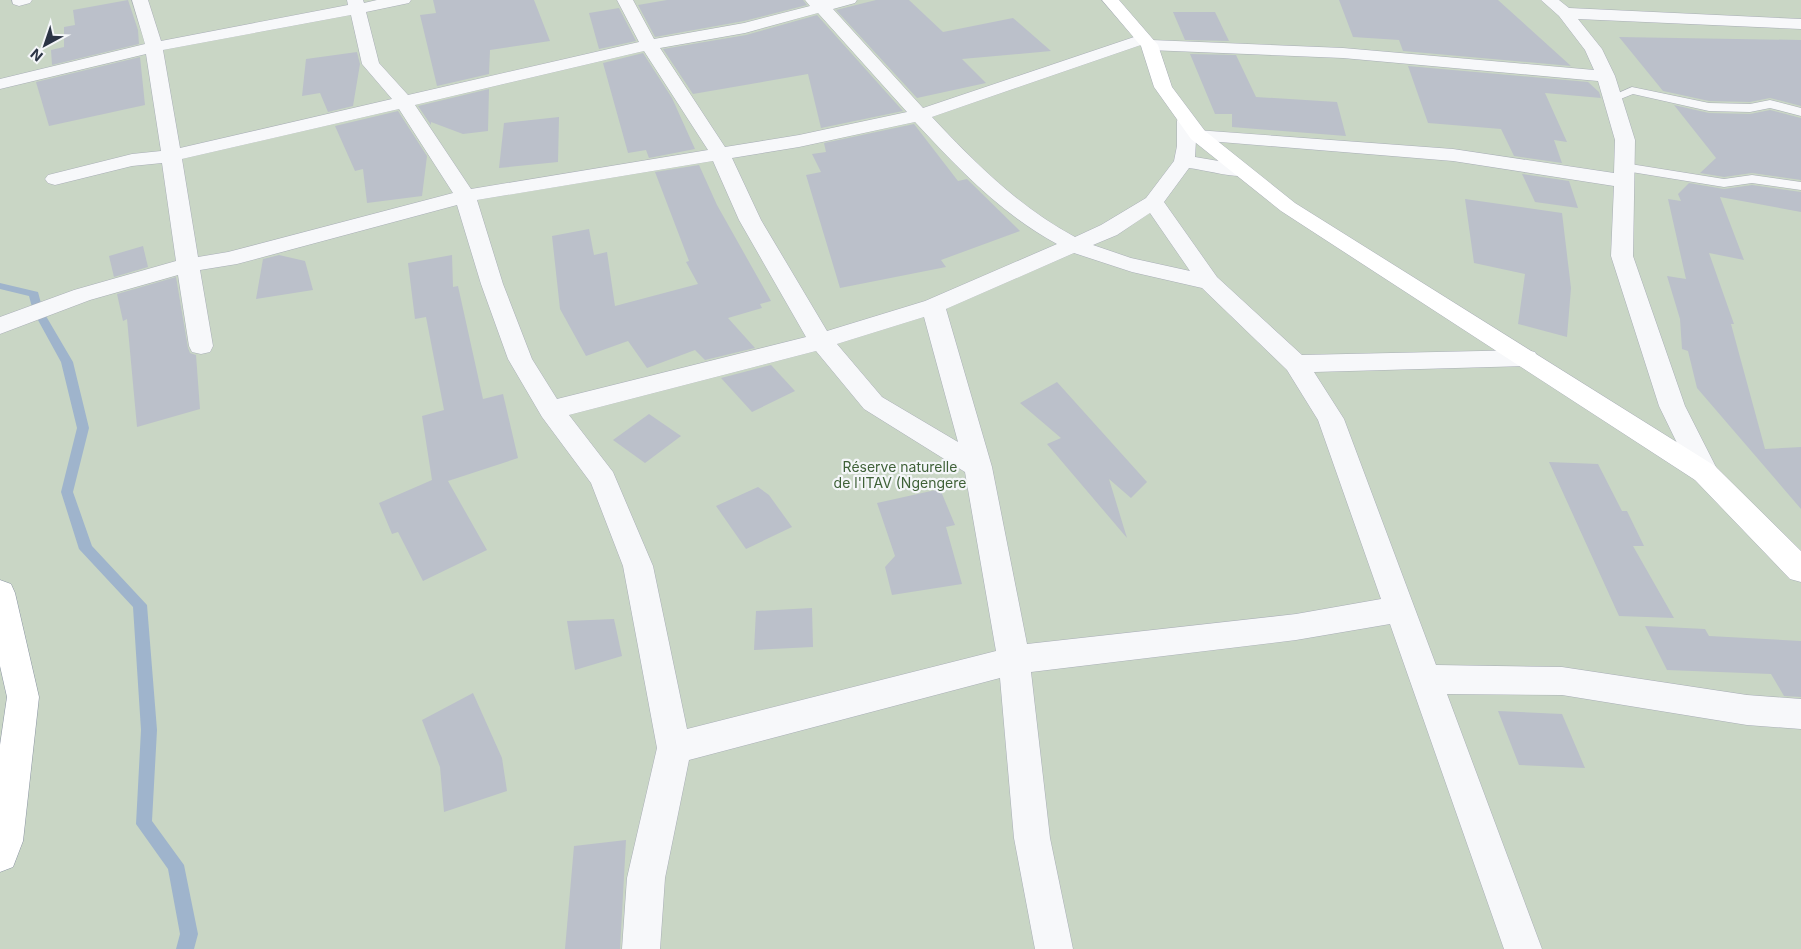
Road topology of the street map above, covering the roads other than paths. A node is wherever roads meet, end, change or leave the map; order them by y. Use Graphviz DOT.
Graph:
graph roads {
  1 [pos="140,0"];
  2 [pos="403,0"];
  3 [pos="624,0"];
  4 [pos="849,0"];
  5 [pos="1110,0"];
  6 [pos="356,4"];
  7 [pos="817,4"];
  8 [pos="1735,6"];
  9 [pos="1557,7"];
  10 [pos="1757,23"];
  11 [pos="1801,24"];
  12 [pos="1146,42"];
  13 [pos="649,45"];
  14 [pos="154,47"];
  15 [pos="1606,76"];
  16 [pos="0,84"];
  17 [pos="1613,98"];
  18 [pos="402,101"];
  19 [pos="1801,112"];
  20 [pos="920,115"];
  21 [pos="1192,128"];
  22 [pos="720,154"];
  23 [pos="171,156"];
  24 [pos="1184,162"];
  25 [pos="1242,171"];
  26 [pos="1624,174"];
  27 [pos="55,179"];
  28 [pos="1801,186"];
  29 [pos="465,196"];
  30 [pos="1153,202"];
  31 [pos="1074,244"];
  32 [pos="188,265"];
  33 [pos="1209,282"];
  34 [pos="933,306"];
  35 [pos="10,322"];
  36 [pos="821,341"];
  37 [pos="201,346"];
  38 [pos="1526,358"];
  39 [pos="1296,364"];
  40 [pos="551,410"];
  41 [pos="978,467"];
  42 [pos="1705,473"];
  43 [pos="1801,570"];
  44 [pos="0,592"];
  45 [pos="1398,609"];
  46 [pos="1014,660"];
  47 [pos="1424,679"];
  48 [pos="1801,714"];
  49 [pos="674,748"];
  50 [pos="0,854"];
  51 [pos="640,949"];
  52 [pos="1054,949"];
  53 [pos="1523,949"];
  1 -- 14 [label="street"];
  2 -- 6 [label="street"];
  3 -- 13 [label="street"];
  4 -- 7 [label="street"];
  5 -- 12 [label="main road"];
  6 -- 14 [label="street"];
  6 -- 18 [label="street"];
  7 -- 13 [label="street"];
  7 -- 20 [label="street"];
  8 -- 10 [label="street"];
  9 -- 10 [label="street"];
  9 -- 15 [label="street"];
  10 -- 11 [label="street"];
  12 -- 15 [label="street"];
  12 -- 20 [label="street"];
  12 -- 21 [label="main road"];
  13 -- 18 [label="street"];
  13 -- 22 [label="street"];
  14 -- 16 [label="street"];
  14 -- 23 [label="street"];
  15 -- 17 [label="street"];
  17 -- 19 [label="lane"];
  17 -- 26 [label="street"];
  18 -- 23 [label="street"];
  18 -- 29 [label="street"];
  20 -- 22 [label="street"];
  20 -- 31 [label="street"];
  21 -- 24 [label="street"];
  21 -- 25 [label="main road"];
  21 -- 26 [label="street"];
  22 -- 29 [label="street"];
  22 -- 36 [label="street"];
  23 -- 27 [label="street"];
  23 -- 32 [label="street"];
  24 -- 25 [label="street"];
  24 -- 30 [label="street"];
  25 -- 38 [label="main road"];
  26 -- 28 [label="lane"];
  26 -- 42 [label="street"];
  29 -- 32 [label="street"];
  29 -- 40 [label="street"];
  30 -- 31 [label="street"];
  30 -- 33 [label="street"];
  31 -- 33 [label="street"];
  31 -- 34 [label="street"];
  32 -- 35 [label="street"];
  32 -- 37 [label="street"];
  33 -- 39 [label="street"];
  34 -- 36 [label="street"];
  34 -- 41 [label="street"];
  36 -- 40 [label="street"];
  36 -- 41 [label="street"];
  38 -- 39 [label="street"];
  38 -- 42 [label="main road"];
  39 -- 45 [label="street"];
  40 -- 49 [label="street"];
  41 -- 46 [label="street"];
  42 -- 43 [label="main road"];
  44 -- 50 [label="main road"];
  45 -- 46 [label="street"];
  45 -- 47 [label="street"];
  46 -- 49 [label="street"];
  46 -- 52 [label="street"];
  47 -- 48 [label="street"];
  47 -- 53 [label="street"];
  49 -- 51 [label="street"];
}
